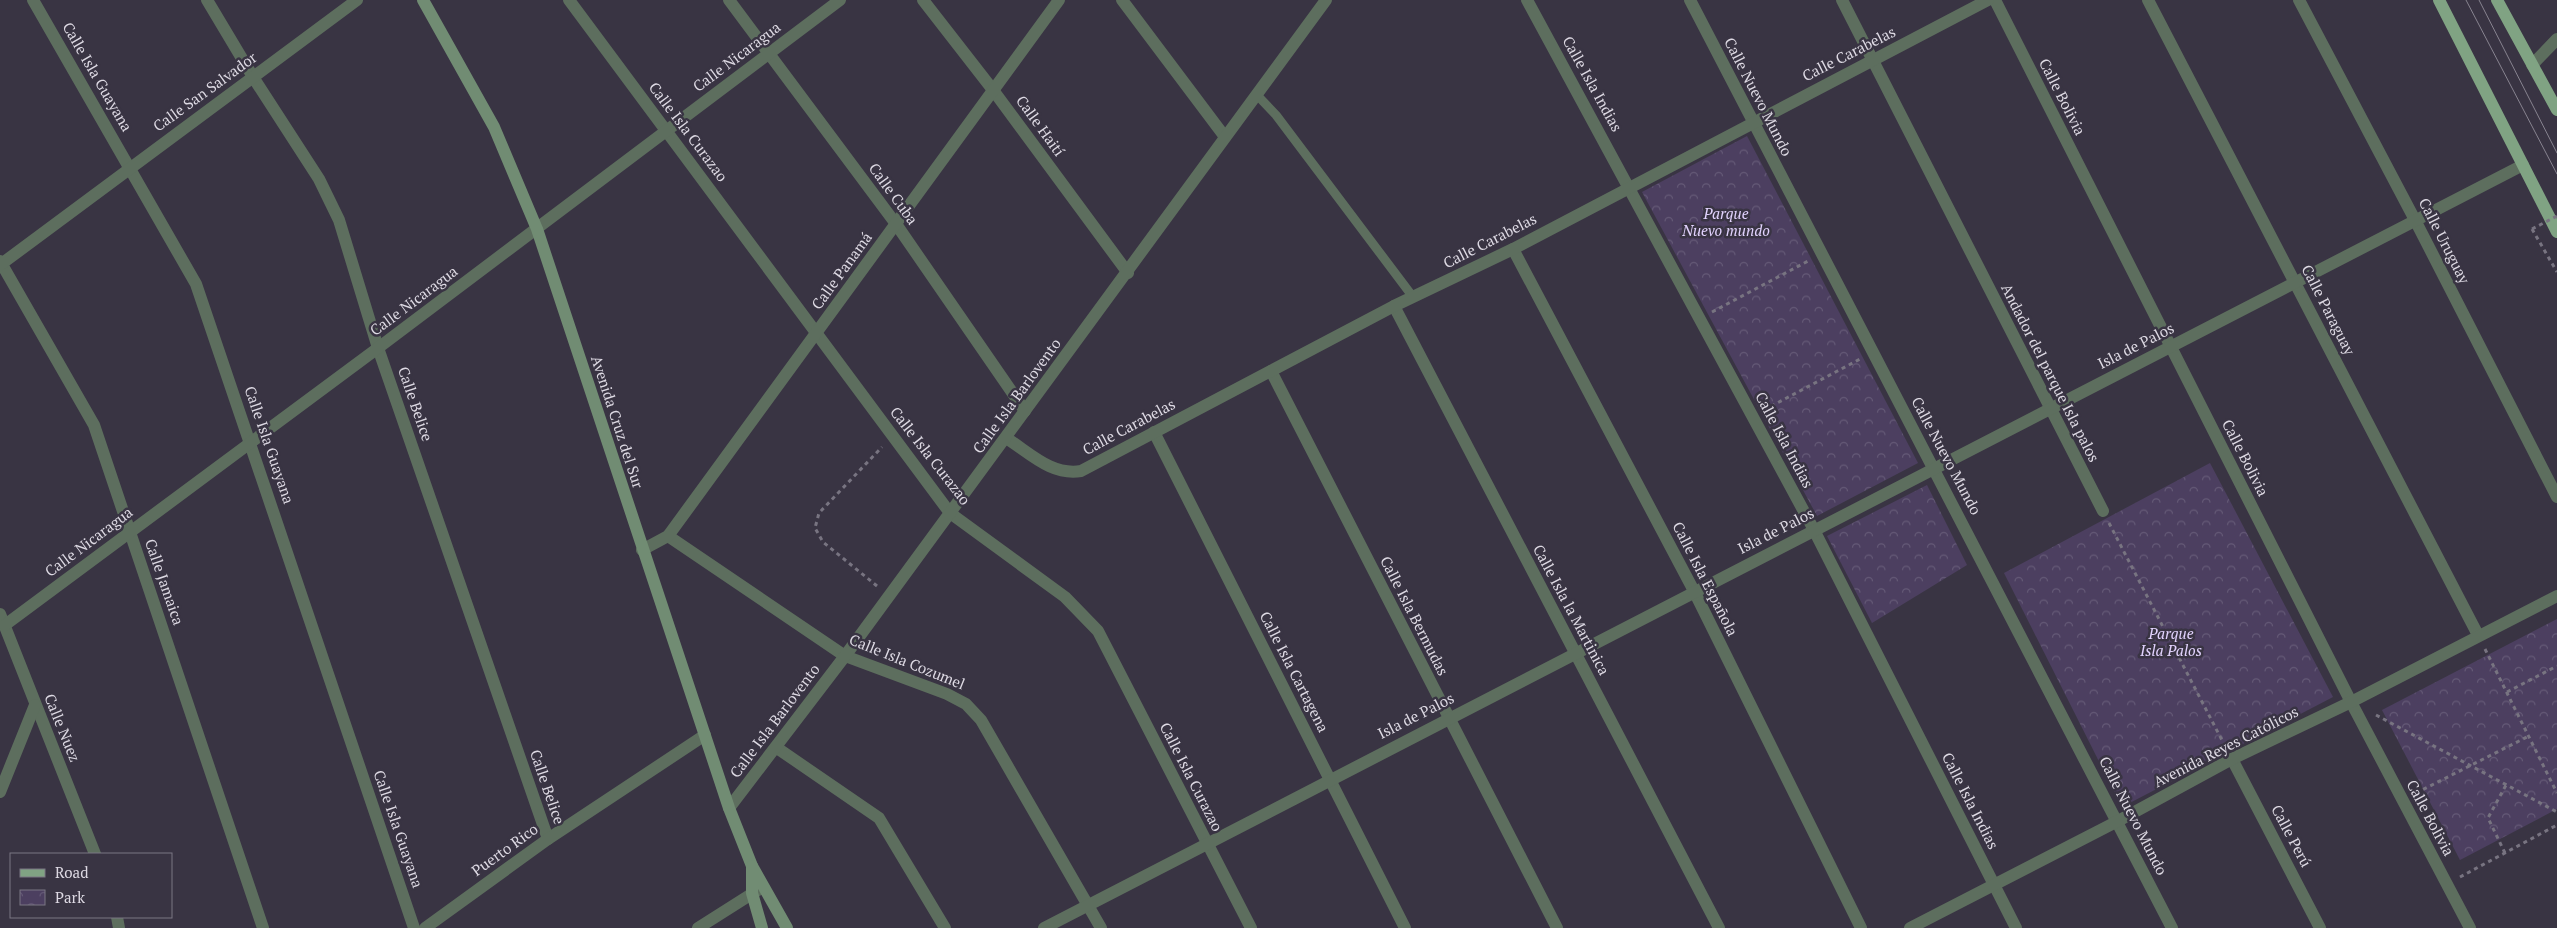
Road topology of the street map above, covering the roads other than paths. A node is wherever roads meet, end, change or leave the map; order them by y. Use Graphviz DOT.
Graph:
graph roads {
  1 [pos="34,0"];
  2 [pos="207,0"];
  3 [pos="357,0"];
  4 [pos="423,0"];
  5 [pos="570,0"];
  6 [pos="729,0"];
  7 [pos="840,0"];
  8 [pos="923,0"];
  9 [pos="1059,0"];
  10 [pos="1122,0"];
  11 [pos="1527,0"];
  12 [pos="1690,0"];
  13 [pos="1842,0"];
  14 [pos="1988,0"];
  15 [pos="1995,0"];
  16 [pos="2148,0"];
  17 [pos="2299,0"];
  18 [pos="2440,0"];
  19 [pos="2497,0"];
  20 [pos="1322,2"];
  21 [pos="2557,39"];
  22 [pos="769,53"];
  23 [pos="1873,60"];
  24 [pos="2532,65"];
  25 [pos="253,77"];
  26 [pos="993,90"];
  27 [pos="1256,94"];
  28 [pos="2557,110"];
  29 [pos="1752,122"];
  30 [pos="666,130"];
  31 [pos="1225,137"];
  32 [pos="2523,165"];
  33 [pos="131,166"];
  34 [pos="1630,188"];
  35 [pos="2415,220"];
  36 [pos="896,224"];
  37 [pos="537,229"];
  38 [pos="2557,232"];
  39 [pos="1513,249"];
  40 [pos="0,263"];
  41 [pos="1128,273"];
  42 [pos="2295,282"];
  43 [pos="1413,297"];
  44 [pos="1394,306"];
  45 [pos="817,334"];
  46 [pos="2170,347"];
  47 [pos="378,348"];
  48 [pos="1271,371"];
  49 [pos="2050,409"];
  50 [pos="1025,411"];
  51 [pos="1154,432"];
  52 [pos="1006,438"];
  53 [pos="251,440"];
  54 [pos="1934,468"];
  55 [pos="2557,498"];
  56 [pos="2103,511"];
  57 [pos="950,514"];
  58 [pos="1814,530"];
  59 [pos="130,532"];
  60 [pos="668,536"];
  61 [pos="642,550"];
  62 [pos="1694,591"];
  63 [pos="2557,596"];
  64 [pos="2,619"];
  65 [pos="2478,635"];
  66 [pos="1575,653"];
  67 [pos="845,656"];
  68 [pos="2351,702"];
  69 [pos="35,705"];
  70 [pos="1447,718"];
  71 [pos="706,735"];
  72 [pos="777,748"];
  73 [pos="2232,759"];
  74 [pos="1330,779"];
  75 [pos="0,792"];
  76 [pos="729,808"];
  77 [pos="2118,821"];
  78 [pos="548,840"];
  79 [pos="1207,844"];
  80 [pos="95,853"];
  81 [pos="752,866"];
  82 [pos="765,885"];
  83 [pos="1994,885"];
  84 [pos="752,893"];
  85 [pos="1089,905"];
  86 [pos="263,928"];
  87 [pos="414,928"];
  88 [pos="424,928"];
  89 [pos="698,928"];
  90 [pos="762,928"];
  91 [pos="787,928"];
  92 [pos="945,928"];
  93 [pos="1044,928"];
  94 [pos="1101,928"];
  95 [pos="1251,928"];
  96 [pos="1405,928"];
  97 [pos="1557,928"];
  98 [pos="1719,928"];
  99 [pos="1861,928"];
  100 [pos="1910,928"];
  101 [pos="2016,928"];
  102 [pos="2172,928"];
  103 [pos="2320,928"];
  104 [pos="2470,928"];
  1 -- 33 [label="street, Calle Isla Guayana"];
  2 -- 25 [label="street, Calle Belice"];
  3 -- 25 [label="street, Calle San Salvador"];
  4 -- 37 [label="main road, Avenida Cruz del Sur"];
  5 -- 30 [label="street, Calle Isla Curazao"];
  6 -- 22 [label="street, Calle Cuba"];
  7 -- 22 [label="street, Calle Nicaragua"];
  8 -- 26 [label="street, Calle Haití"];
  9 -- 26 [label="street, Calle Panamá"];
  10 -- 31 [label="street"];
  11 -- 34 [label="street, Calle Isla Indias"];
  12 -- 29 [label="street, Calle Nuevo Mundo"];
  13 -- 23 [label="street, Andador del parque Isla palos"];
  14 -- 23 [label="street, Calle Carabelas"];
  15 -- 46 [label="street, Calle Bolivia"];
  16 -- 42 [label="street, Calle Paraguay"];
  17 -- 35 [label="street, Calle Uruguay"];
  18 -- 32 [label="main road"];
  19 -- 24 [label="main road"];
  20 -- 27 [label="street, Calle Isla Barlovento"];
  21 -- 24 [label="street"];
  22 -- 30 [label="street, Calle Nicaragua"];
  22 -- 36 [label="street, Calle Cuba"];
  23 -- 29 [label="street, Calle Carabelas"];
  23 -- 49 [label="street, Andador del parque Isla palos"];
  24 -- 28 [label="main road"];
  25 -- 33 [label="street, Calle San Salvador"];
  25 -- 47 [label="street, Calle Belice"];
  26 -- 36 [label="street, Calle Panamá"];
  26 -- 41 [label="street, Calle Haití"];
  27 -- 31 [label="street, Calle Isla Barlovento"];
  27 -- 43 [label="lane"];
  29 -- 34 [label="street, Calle Carabelas"];
  29 -- 54 [label="street, Calle Nuevo Mundo"];
  30 -- 37 [label="street, Calle Nicaragua"];
  30 -- 45 [label="street, Calle Isla Curazao"];
  31 -- 41 [label="street, Calle Isla Barlovento"];
  32 -- 35 [label="street, Isla de Palos"];
  32 -- 38 [label="main road"];
  33 -- 40 [label="street, Calle San Salvador"];
  33 -- 53 [label="street, Calle Isla Guayana"];
  34 -- 39 [label="street, Calle Carabelas"];
  34 -- 58 [label="street, Calle Isla Indias"];
  35 -- 42 [label="street, Isla de Palos"];
  35 -- 55 [label="street, Calle Uruguay"];
  36 -- 45 [label="street, Calle Panamá"];
  36 -- 50 [label="street, Calle Cuba"];
  37 -- 47 [label="street, Calle Nicaragua"];
  37 -- 61 [label="main road, Avenida Cruz del Sur"];
  39 -- 43 [label="street, Calle Carabelas"];
  39 -- 62 [label="street, Calle Isla Española"];
  40 -- 59 [label="street, Calle Jamaica"];
  41 -- 50 [label="street, Calle Isla Barlovento"];
  42 -- 46 [label="street, Isla de Palos"];
  42 -- 65 [label="street, Calle Paraguay"];
  43 -- 44 [label="street, Calle Carabelas"];
  44 -- 48 [label="street, Calle Carabelas"];
  44 -- 66 [label="street, Calle Isla la Martinica"];
  45 -- 57 [label="street, Calle Isla Curazao"];
  45 -- 60 [label="street, Calle Panamá"];
  46 -- 49 [label="street, Isla de Palos"];
  46 -- 68 [label="street, Calle Bolivia"];
  47 -- 53 [label="street, Calle Nicaragua"];
  47 -- 78 [label="street, Calle Belice"];
  48 -- 51 [label="street, Calle Carabelas"];
  48 -- 70 [label="street, Calle Isla Bermudas"];
  49 -- 54 [label="street, Isla de Palos"];
  49 -- 56 [label="street, Andador del parque Isla palos"];
  50 -- 52 [label="street, Calle Isla Barlovento"];
  51 -- 52 [label="street, Calle Carabelas"];
  51 -- 74 [label="street, Calle Isla Cartagena"];
  52 -- 57 [label="street, Calle Isla Barlovento"];
  53 -- 59 [label="street, Calle Nicaragua"];
  53 -- 87 [label="street, Calle Isla Guayana"];
  54 -- 58 [label="street, Isla de Palos"];
  54 -- 77 [label="street, Calle Nuevo Mundo"];
  57 -- 67 [label="street, Calle Isla Barlovento"];
  57 -- 79 [label="street, Calle Isla Curazao"];
  58 -- 62 [label="street, Isla de Palos"];
  58 -- 83 [label="street, Calle Isla Indias"];
  59 -- 64 [label="street, Calle Nicaragua"];
  59 -- 86 [label="street, Calle Jamaica"];
  60 -- 61 [label="street, Calle Panamá"];
  60 -- 67 [label="street, Calle Isla Cozumel"];
  61 -- 71 [label="main road, Avenida Cruz del Sur"];
  62 -- 66 [label="street, Isla de Palos"];
  62 -- 99 [label="street, Calle Isla Española"];
  63 -- 65 [label="street, Avenida Reyes Católicos"];
  64 -- 69 [label="street, Calle Nuez"];
  65 -- 68 [label="street, Avenida Reyes Católicos"];
  66 -- 70 [label="street, Isla de Palos"];
  66 -- 98 [label="street, Calle Isla la Martinica"];
  67 -- 72 [label="street, Calle Isla Barlovento"];
  67 -- 85 [label="street, Calle Isla Cozumel"];
  68 -- 73 [label="street, Avenida Reyes Católicos"];
  68 -- 104 [label="street, Calle Bolivia"];
  69 -- 75 [label="street"];
  69 -- 80 [label="street, Calle Nuez"];
  70 -- 74 [label="street, Isla de Palos"];
  70 -- 97 [label="street, Calle Isla Bermudas"];
  71 -- 76 [label="main road, Avenida Cruz del Sur"];
  71 -- 78 [label="street, Puerto Rico"];
  72 -- 76 [label="street, Calle Isla Barlovento"];
  72 -- 92 [label="street"];
  73 -- 77 [label="street, Avenida Reyes Católicos"];
  73 -- 103 [label="street, Calle Perú"];
  74 -- 79 [label="street, Isla de Palos"];
  74 -- 96 [label="street, Calle Isla Cartagena"];
  76 -- 81 [label="main road, Avenida Cruz del Sur"];
  77 -- 83 [label="street, Avenida Reyes Católicos"];
  77 -- 102 [label="street, Calle Nuevo Mundo"];
  78 -- 88 [label="street, Puerto Rico"];
  79 -- 85 [label="street, Isla de Palos"];
  79 -- 95 [label="street, Calle Isla Curazao"];
  81 -- 82 [label="main road, Avenida Cruz del Sur"];
  81 -- 84 [label="main road, Avenida Cruz del Sur"];
  82 -- 84 [label="street"];
  82 -- 91 [label="main road, Avenida Cruz del Sur"];
  83 -- 100 [label="street, Avenida Reyes Católicos"];
  83 -- 101 [label="street, Calle Isla Indias"];
  84 -- 89 [label="street"];
  84 -- 90 [label="main road, Avenida Cruz del Sur"];
  85 -- 93 [label="street, Isla de Palos"];
  85 -- 94 [label="street, Calle Isla Cozumel"];
}
